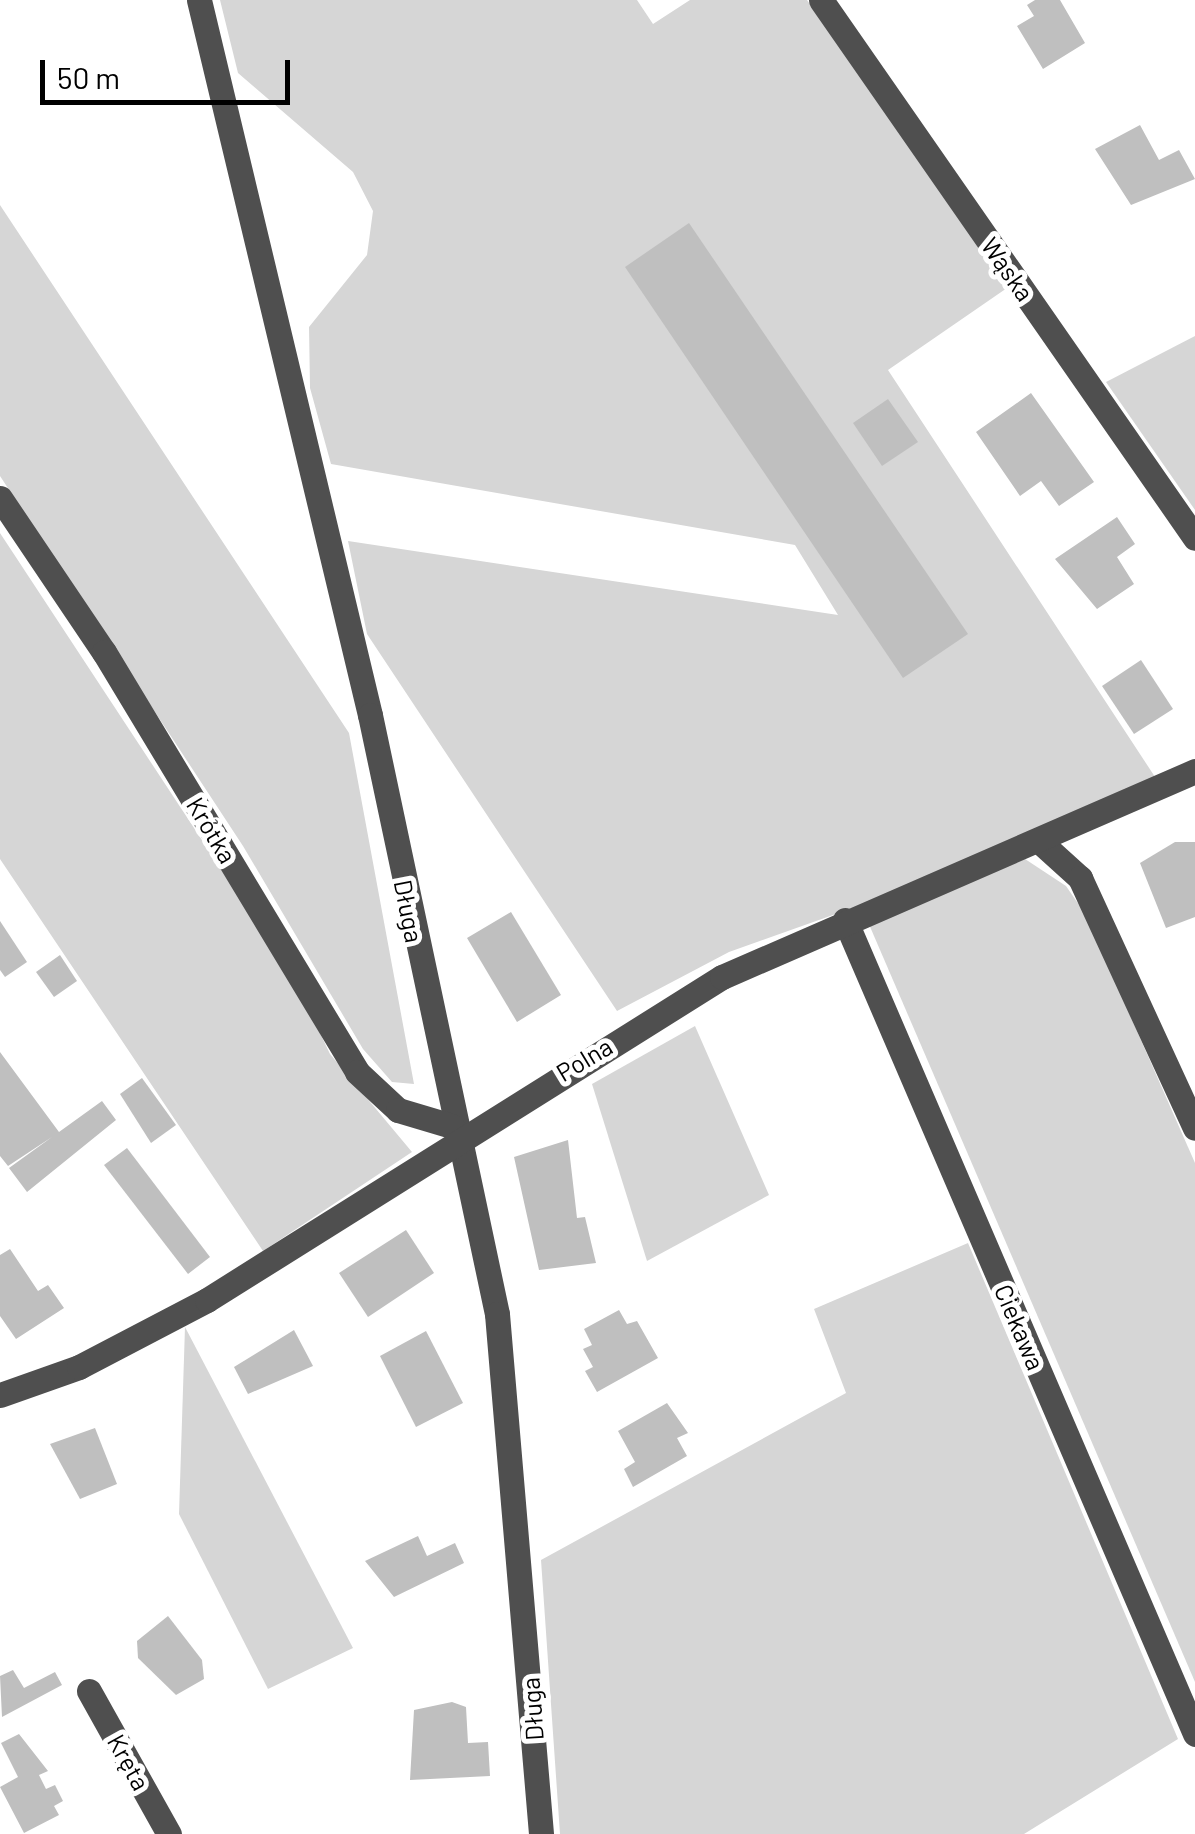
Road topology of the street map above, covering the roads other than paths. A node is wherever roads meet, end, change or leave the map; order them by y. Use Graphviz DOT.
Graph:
graph roads {
  1 [pos="199,0"];
  2 [pos="821,0"];
  3 [pos="0,498"];
  4 [pos="1195,538"];
  5 [pos="1195,771"];
  6 [pos="1038,840"];
  7 [pos="846,920"];
  8 [pos="1195,1128"];
  9 [pos="453,1132"];
  10 [pos="0,1395"];
  11 [pos="88,1691"];
  12 [pos="1195,1734"];
  13 [pos="169,1834"];
  14 [pos="541,1834"];
  1 -- 9 [label="street, Długa"];
  2 -- 4 [label="street, Wąska"];
  3 -- 9 [label="street, Krótka"];
  5 -- 6 [label="street, Polna"];
  6 -- 7 [label="street, Polna"];
  6 -- 8 [label="street"];
  7 -- 9 [label="street, Polna"];
  7 -- 12 [label="street, Ciekawa"];
  9 -- 10 [label="street, Polna"];
  9 -- 14 [label="street, Długa"];
  11 -- 13 [label="street, Kręta"];
}
